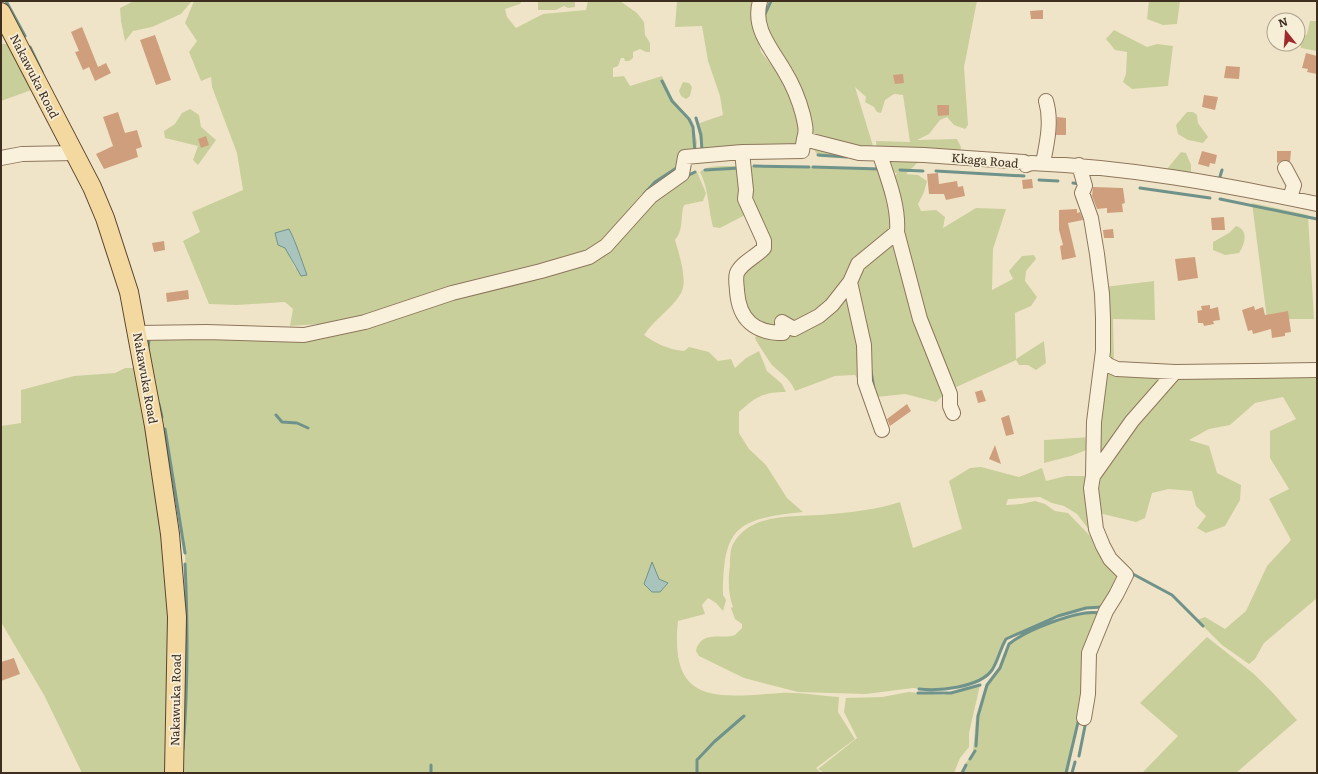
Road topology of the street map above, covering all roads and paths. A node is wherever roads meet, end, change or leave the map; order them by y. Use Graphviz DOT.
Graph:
graph roads {
  1 [pos="760,1"];
  2 [pos="1,12"];
  3 [pos="1046,101"];
  4 [pos="804,139"];
  5 [pos="742,152"];
  6 [pos="75,153"];
  7 [pos="880,155"];
  8 [pos="1,158"];
  9 [pos="1043,163"];
  10 [pos="1079,165"];
  11 [pos="1285,168"];
  12 [pos="1290,198"];
  13 [pos="1317,204"];
  14 [pos="897,232"];
  15 [pos="850,282"];
  16 [pos="138,333"];
  17 [pos="1102,359"];
  18 [pos="1317,370"];
  19 [pos="1175,372"];
  20 [pos="953,413"];
  21 [pos="882,430"];
  22 [pos="1093,476"];
  23 [pos="1084,718"];
  24 [pos="174,773"];
  1 -- 4 [label="street"];
  2 -- 6 [label="main road, Nakawuka Road"];
  3 -- 9 [label="street"];
  4 -- 5 [label="street"];
  4 -- 7 [label="street, Kkaga Road"];
  5 -- 15 [label="street"];
  5 -- 16 [label="street"];
  6 -- 8 [label="street"];
  6 -- 16 [label="main road, Nakawuka Road"];
  7 -- 9 [label="street, Kkaga Road"];
  7 -- 14 [label="street"];
  9 -- 10 [label="street, Kkaga Road"];
  10 -- 12 [label="street, Kkaga Road"];
  10 -- 17 [label="street"];
  11 -- 12 [label="street"];
  12 -- 13 [label="street, Kkaga Road"];
  14 -- 15 [label="street"];
  14 -- 20 [label="street"];
  15 -- 21 [label="street"];
  16 -- 24 [label="main road, Nakawuka Road"];
  17 -- 19 [label="street"];
  17 -- 22 [label="street"];
  18 -- 19 [label="street"];
  19 -- 22 [label="street"];
  22 -- 23 [label="street"];
}
